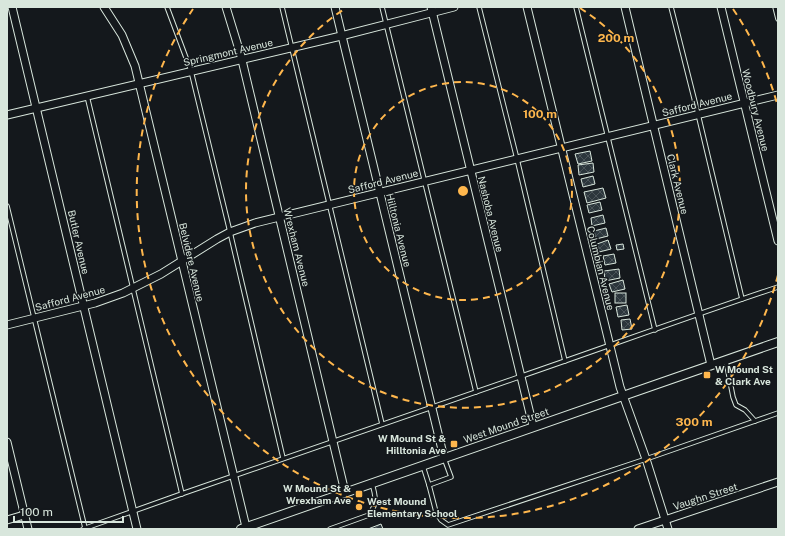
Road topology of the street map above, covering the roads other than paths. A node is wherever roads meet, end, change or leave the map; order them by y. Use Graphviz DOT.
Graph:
graph roads {
  1 [pos="12,7"];
  2 [pos="104,7"];
  3 [pos="167,7"];
  4 [pos="226,7"];
  5 [pos="282,7"];
  6 [pos="335,7"];
  7 [pos="382,7"];
  8 [pos="454,7"];
  9 [pos="479,7"];
  10 [pos="527,7"];
  11 [pos="576,7"];
  12 [pos="625,7"];
  13 [pos="671,7"];
  14 [pos="721,7"];
  15 [pos="775,7"];
  16 [pos="432,10"];
  17 [pos="778,19"];
  18 [pos="386,24"];
  19 [pos="341,36"];
  20 [pos="291,47"];
  21 [pos="242,59"];
  22 [pos="191,71"];
  23 [pos="139,83"];
  24 [pos="778,95"];
  25 [pos="87,96"];
  26 [pos="744,103"];
  27 [pos="37,108"];
  28 [pos="698,114"];
  29 [pos="7,115"];
  30 [pos="653,125"];
  31 [pos="607,137"];
  32 [pos="562,148"];
  33 [pos="517,159"];
  34 [pos="470,170"];
  35 [pos="425,181"];
  36 [pos="379,192"];
  37 [pos="330,204"];
  38 [pos="7,206"];
  39 [pos="279,216"];
  40 [pos="230,232"];
  41 [pos="778,241"];
  42 [pos="182,262"];
  43 [pos="778,287"];
  44 [pos="133,288"];
  45 [pos="742,299"];
  46 [pos="84,306"];
  47 [pos="699,314"];
  48 [pos="34,318"];
  49 [pos="7,325"];
  50 [pos="655,330"];
  51 [pos="778,342"];
  52 [pos="610,346"];
  53 [pos="726,360"];
  54 [pos="565,361"];
  55 [pos="711,365"];
  56 [pos="521,376"];
  57 [pos="476,392"];
  58 [pos="623,395"];
  59 [pos="432,407"];
  60 [pos="778,413"];
  61 [pos="755,421"];
  62 [pos="382,424"];
  63 [pos="533,426"];
  64 [pos="333,441"];
  65 [pos="7,442"];
  66 [pos="283,458"];
  67 [pos="444,458"];
  68 [pos="646,459"];
  69 [pos="423,465"];
  70 [pos="233,476"];
  71 [pos="778,482"];
  72 [pos="372,483"];
  73 [pos="429,485"];
  74 [pos="345,492"];
  75 [pos="182,494"];
  76 [pos="133,511"];
  77 [pos="24,514"];
  78 [pos="7,520"];
  79 [pos="666,520"];
  80 [pos="84,528"];
  81 [pos="244,528"];
  82 [pos="28,529"];
  83 [pos="138,529"];
  84 [pos="330,529"];
  85 [pos="638,529"];
  86 [pos="668,529"];
  1 -- 27 [label="street, Butler Avenue"];
  2 -- 23 [label="street, Belvidere Avenue"];
  3 -- 22 [label="lane"];
  4 -- 21 [label="street, Wrexham Avenue"];
  5 -- 20 [label="lane"];
  6 -- 19 [label="street, Hilltonia Avenue"];
  7 -- 18 [label="lane"];
  8 -- 16 [label="street, Springmont Avenue"];
  9 -- 33 [label="lane"];
  10 -- 32 [label="street, Columbian Avenue"];
  11 -- 31 [label="lane"];
  12 -- 30 [label="street, Clark Avenue"];
  13 -- 28 [label="lane"];
  14 -- 26 [label="street, Woodbury Avenue"];
  15 -- 17 [label="lane"];
  16 -- 18 [label="street, Springmont Avenue"];
  16 -- 34 [label="street, Nashoba Avenue"];
  18 -- 19 [label="street, Springmont Avenue"];
  18 -- 35 [label="lane"];
  19 -- 20 [label="street, Springmont Avenue"];
  19 -- 36 [label="street, Hilltonia Avenue"];
  20 -- 21 [label="street, Springmont Avenue"];
  20 -- 37 [label="lane"];
  21 -- 22 [label="street, Springmont Avenue"];
  21 -- 39 [label="street, Wrexham Avenue"];
  22 -- 23 [label="street, Springmont Avenue"];
  22 -- 40 [label="lane"];
  23 -- 25 [label="street, Springmont Avenue"];
  23 -- 42 [label="street, Belvidere Avenue"];
  24 -- 26 [label="street, Safford Avenue"];
  25 -- 27 [label="street, Springmont Avenue"];
  25 -- 44 [label="lane"];
  26 -- 28 [label="street, Safford Avenue"];
  26 -- 41 [label="street, Woodbury Avenue"];
  27 -- 29 [label="street, Springmont Avenue"];
  27 -- 46 [label="street, Butler Avenue"];
  28 -- 30 [label="street, Safford Avenue"];
  28 -- 45 [label="lane"];
  30 -- 31 [label="street, Safford Avenue"];
  30 -- 47 [label="street, Clark Avenue"];
  31 -- 32 [label="street, Safford Avenue"];
  31 -- 50 [label="lane"];
  32 -- 33 [label="street, Safford Avenue"];
  32 -- 52 [label="street, Columbian Avenue"];
  33 -- 34 [label="street, Safford Avenue"];
  33 -- 54 [label="lane"];
  34 -- 35 [label="street, Safford Avenue"];
  34 -- 56 [label="street, Nashoba Avenue"];
  35 -- 36 [label="street, Safford Avenue"];
  35 -- 57 [label="lane"];
  36 -- 37 [label="street, Safford Avenue"];
  36 -- 59 [label="street, Hilltonia Avenue"];
  37 -- 39 [label="street, Safford Avenue"];
  37 -- 62 [label="lane"];
  38 -- 48 [label="lane"];
  39 -- 40 [label="street, Safford Avenue"];
  39 -- 64 [label="street, Wrexham Avenue"];
  40 -- 42 [label="street, Safford Avenue"];
  40 -- 66 [label="lane"];
  42 -- 44 [label="street, Safford Avenue"];
  42 -- 70 [label="street, Belvidere Avenue"];
  43 -- 45 [label="lane"];
  44 -- 46 [label="street, Safford Avenue"];
  44 -- 75 [label="lane"];
  45 -- 47 [label="lane"];
  46 -- 48 [label="street, Safford Avenue"];
  46 -- 76 [label="street, Butler Avenue"];
  47 -- 50 [label="lane"];
  47 -- 55 [label="street, Clark Avenue"];
  48 -- 49 [label="street, Safford Avenue"];
  48 -- 80 [label="lane"];
  50 -- 52 [label="lane"];
  51 -- 53 [label="street, West Mound Street"];
  52 -- 54 [label="lane"];
  52 -- 58 [label="street, Columbian Avenue"];
  53 -- 55 [label="street, West Mound Street"];
  53 -- 61 [label="lane"];
  54 -- 56 [label="lane"];
  55 -- 58 [label="street, West Mound Street"];
  56 -- 57 [label="lane"];
  56 -- 63 [label="street, Nashoba Avenue"];
  57 -- 59 [label="lane"];
  58 -- 63 [label="street, West Mound Street"];
  58 -- 68 [label="street, Columbian Avenue"];
  59 -- 62 [label="lane"];
  59 -- 67 [label="street, Hilltonia Avenue"];
  60 -- 61 [label="lane"];
  61 -- 68 [label="lane"];
  62 -- 64 [label="lane"];
  63 -- 67 [label="street, West Mound Street"];
  64 -- 66 [label="lane"];
  64 -- 74 [label="street, Wrexham Avenue"];
  65 -- 77 [label="street"];
  66 -- 70 [label="lane"];
  67 -- 69 [label="street, West Mound Street"];
  67 -- 73 [label="lane"];
  68 -- 73 [label="lane"];
  68 -- 79 [label="street, Columbian Avenue"];
  69 -- 72 [label="street, West Mound Street"];
  69 -- 73 [label="lane"];
  70 -- 75 [label="lane"];
  70 -- 81 [label="street, Belvidere Avenue"];
  71 -- 79 [label="street, Vaughn Street"];
  72 -- 74 [label="street, West Mound Street"];
  72 -- 84 [label="lane"];
  74 -- 81 [label="street, West Mound Street"];
  75 -- 76 [label="lane"];
  76 -- 80 [label="lane"];
  76 -- 83 [label="street, Butler Avenue"];
  77 -- 78 [label="street"];
  77 -- 82 [label="street"];
  79 -- 85 [label="street, Vaughn Street"];
  79 -- 86 [label="street, Columbian Avenue"];
}
